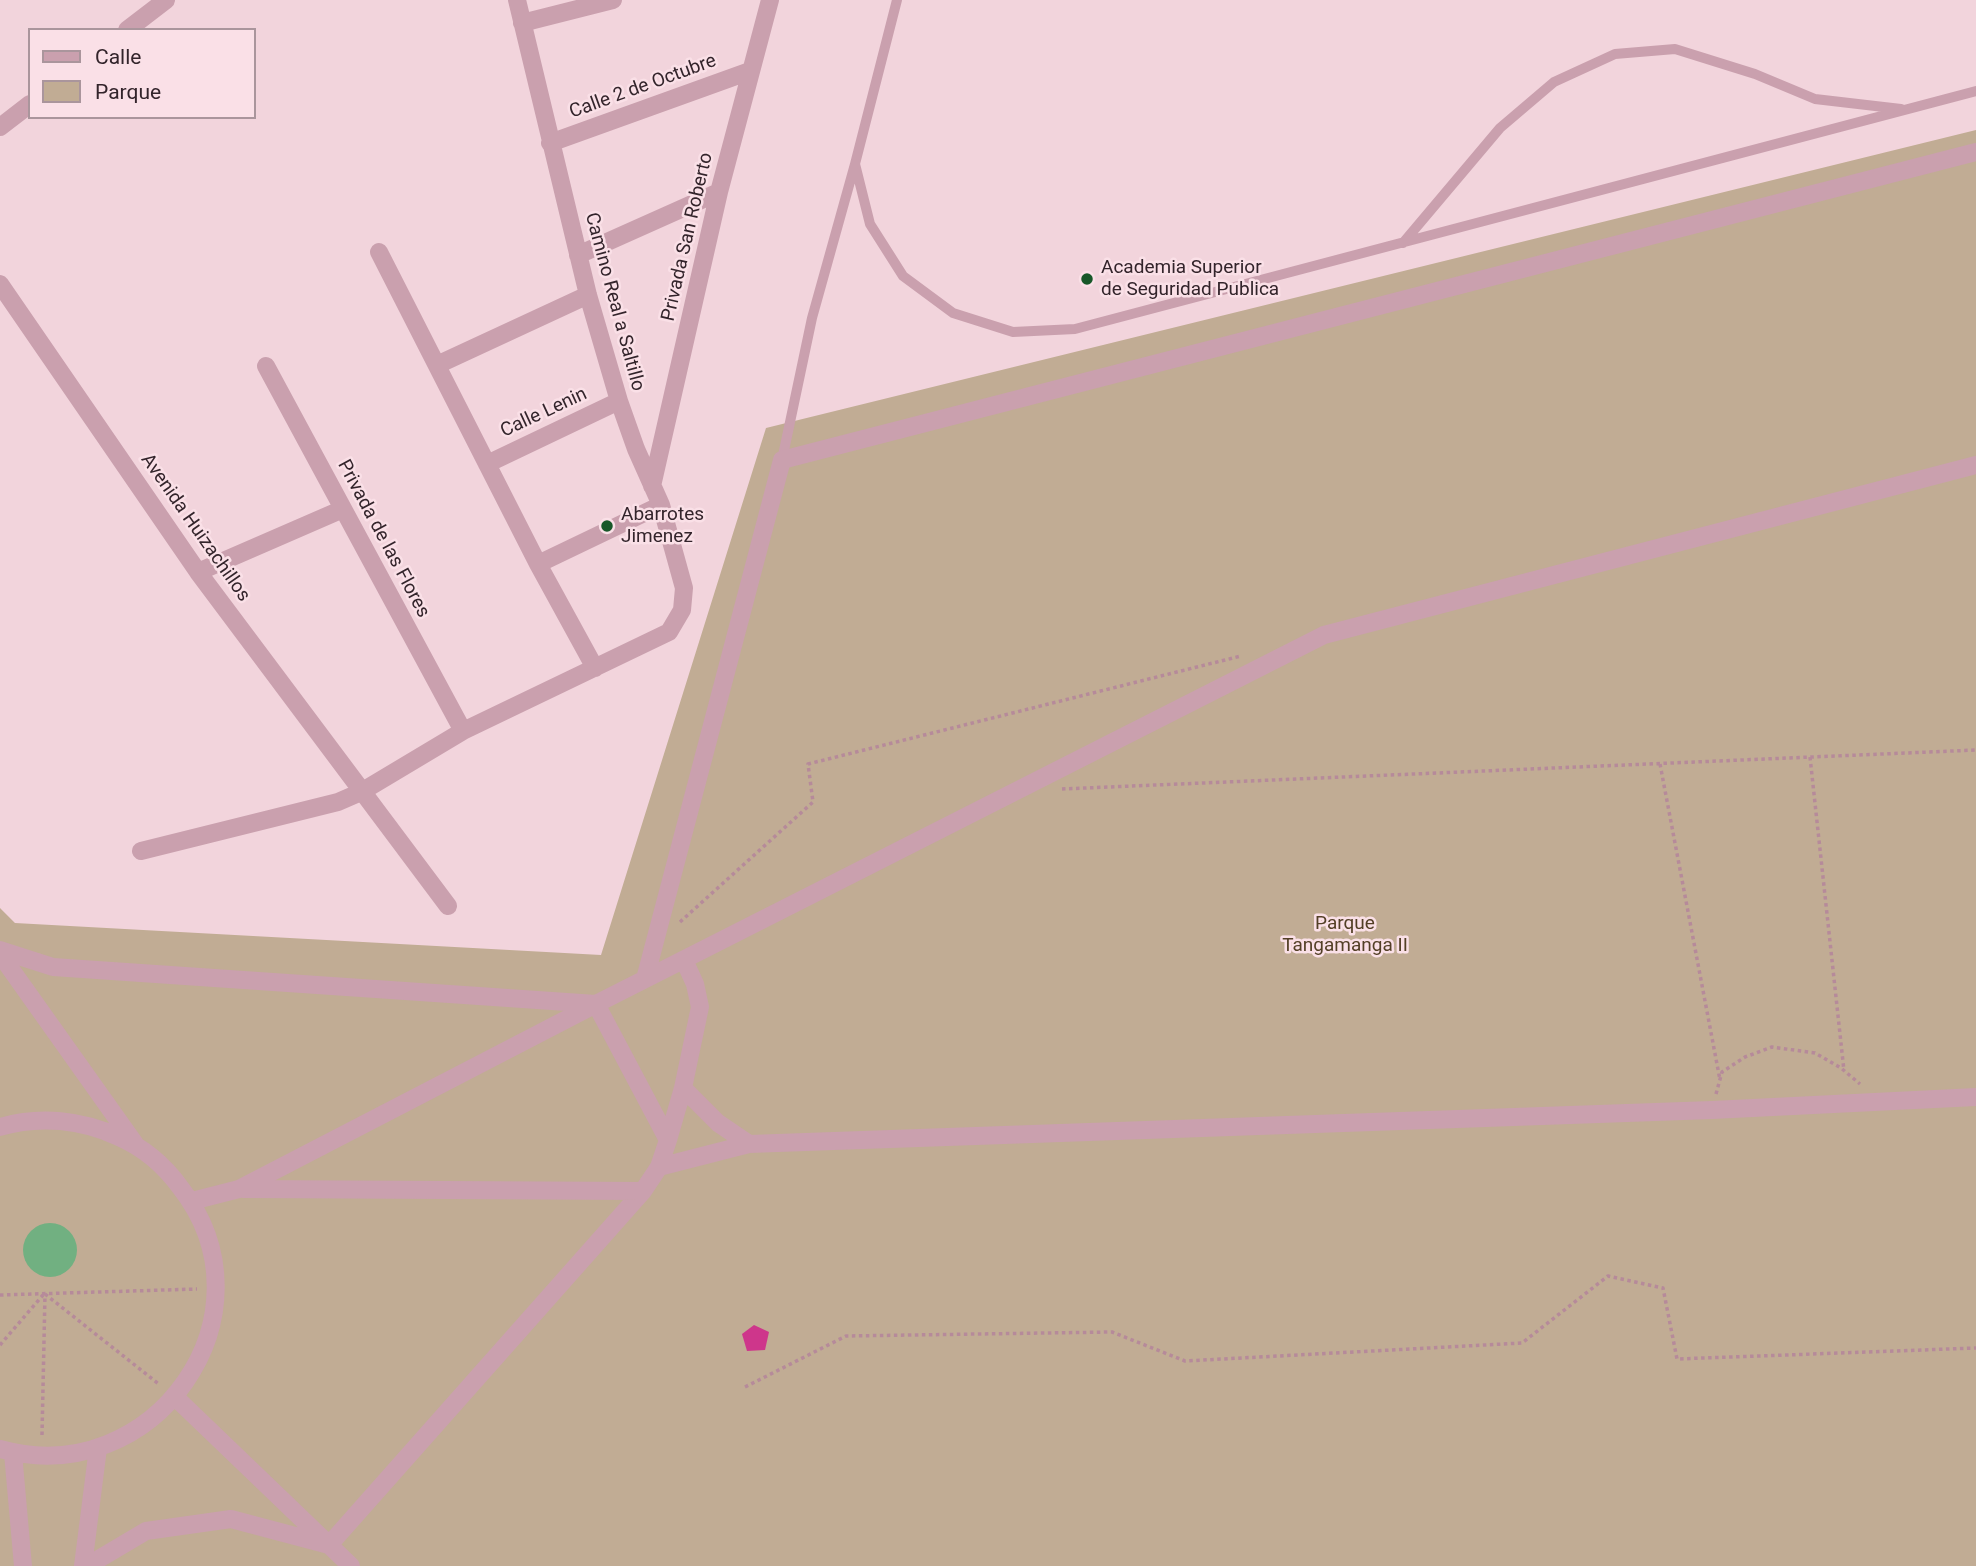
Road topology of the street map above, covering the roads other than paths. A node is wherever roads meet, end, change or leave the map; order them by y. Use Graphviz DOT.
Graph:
graph roads {
  1 [pos="166,0"];
  2 [pos="517,0"];
  3 [pos="612,0"];
  4 [pos="770,0"];
  5 [pos="897,0"];
  6 [pos="522,23"];
  7 [pos="130,28"];
  8 [pos="750,72"];
  9 [pos="1976,91"];
  10 [pos="28,106"];
  11 [pos="1909,110"];
  12 [pos="0,127"];
  13 [pos="550,143"];
  14 [pos="1976,152"];
  15 [pos="855,164"];
  16 [pos="719,192"];
  17 [pos="1402,243"];
  18 [pos="379,252"];
  19 [pos="578,255"];
  20 [pos="0,284"];
  21 [pos="588,295"];
  22 [pos="437,365"];
  23 [pos="266,366"];
  24 [pos="619,401"];
  25 [pos="782,460"];
  26 [pos="487,464"];
  27 [pos="1976,465"];
  28 [pos="652,485"];
  29 [pos="661,505"];
  30 [pos="343,509"];
  31 [pos="538,564"];
  32 [pos="198,572"];
  33 [pos="595,668"];
  34 [pos="463,731"];
  35 [pos="361,792"];
  36 [pos="141,851"];
  37 [pos="448,906"];
  38 [pos="0,952"];
  39 [pos="684,960"];
  40 [pos="645,979"];
  41 [pos="596,1004"];
  42 [pos="683,1088"];
  43 [pos="1976,1097"];
  44 [pos="0,1127"];
  45 [pos="668,1140"];
  46 [pos="135,1144"];
  47 [pos="749,1144"];
  48 [pos="659,1167"];
  49 [pos="239,1189"];
  50 [pos="643,1191"];
  51 [pos="192,1202"];
  52 [pos="175,1397"];
  53 [pos="98,1448"];
  54 [pos="7,1451"];
  55 [pos="329,1545"];
  56 [pos="23,1566"];
  57 [pos="85,1566"];
  58 [pos="351,1566"];
  1 -- 7 [label="street"];
  2 -- 6 [label="street, Camino Real a Saltillo"];
  3 -- 6 [label="street"];
  4 -- 8 [label="street, Privada San Roberto"];
  5 -- 15 [label="lane"];
  6 -- 13 [label="street, Camino Real a Saltillo"];
  8 -- 13 [label="street, Calle 2 de Octubre"];
  8 -- 16 [label="street, Privada San Roberto"];
  9 -- 11 [label="lane"];
  10 -- 12 [label="street"];
  11 -- 17 [label="lane"];
  11 -- 17 [label="lane"];
  13 -- 19 [label="street, Camino Real a Saltillo"];
  14 -- 25 [label="street"];
  15 -- 17 [label="lane"];
  15 -- 25 [label="lane"];
  16 -- 19 [label="street"];
  16 -- 28 [label="street, Privada San Roberto"];
  18 -- 22 [label="street"];
  19 -- 21 [label="street, Camino Real a Saltillo"];
  20 -- 32 [label="street, Avenida Huizachillos"];
  21 -- 22 [label="street"];
  21 -- 24 [label="street, Camino Real a Saltillo"];
  22 -- 26 [label="street"];
  23 -- 30 [label="street, Privada de las Flores"];
  24 -- 26 [label="street, Calle Lenin"];
  24 -- 28 [label="street, Camino Real a Saltillo"];
  25 -- 40 [label="street"];
  26 -- 31 [label="street"];
  27 -- 39 [label="street"];
  28 -- 29 [label="street, Camino Real a Saltillo"];
  29 -- 31 [label="street"];
  29 -- 33 [label="street, Camino Real a Saltillo"];
  30 -- 32 [label="street"];
  30 -- 34 [label="street, Privada de las Flores"];
  31 -- 33 [label="street"];
  32 -- 35 [label="street, Avenida Huizachillos"];
  33 -- 34 [label="street"];
  34 -- 35 [label="street"];
  35 -- 36 [label="street"];
  35 -- 37 [label="street, Avenida Huizachillos"];
  38 -- 41 [label="street"];
  38 -- 46 [label="street"];
  39 -- 40 [label="street"];
  39 -- 42 [label="street"];
  40 -- 41 [label="street"];
  41 -- 45 [label="street"];
  41 -- 49 [label="street"];
  42 -- 45 [label="street"];
  42 -- 47 [label="street"];
  43 -- 47 [label="street"];
  44 -- 46 [label="street"];
  45 -- 48 [label="street"];
  46 -- 51 [label="street"];
  47 -- 48 [label="street"];
  48 -- 50 [label="street"];
  49 -- 50 [label="street"];
  49 -- 51 [label="street"];
  50 -- 55 [label="street"];
  51 -- 52 [label="street"];
  52 -- 53 [label="street"];
  52 -- 55 [label="street"];
  53 -- 54 [label="street"];
  53 -- 57 [label="street"];
  54 -- 56 [label="street"];
  55 -- 57 [label="street"];
  55 -- 58 [label="street"];
}
